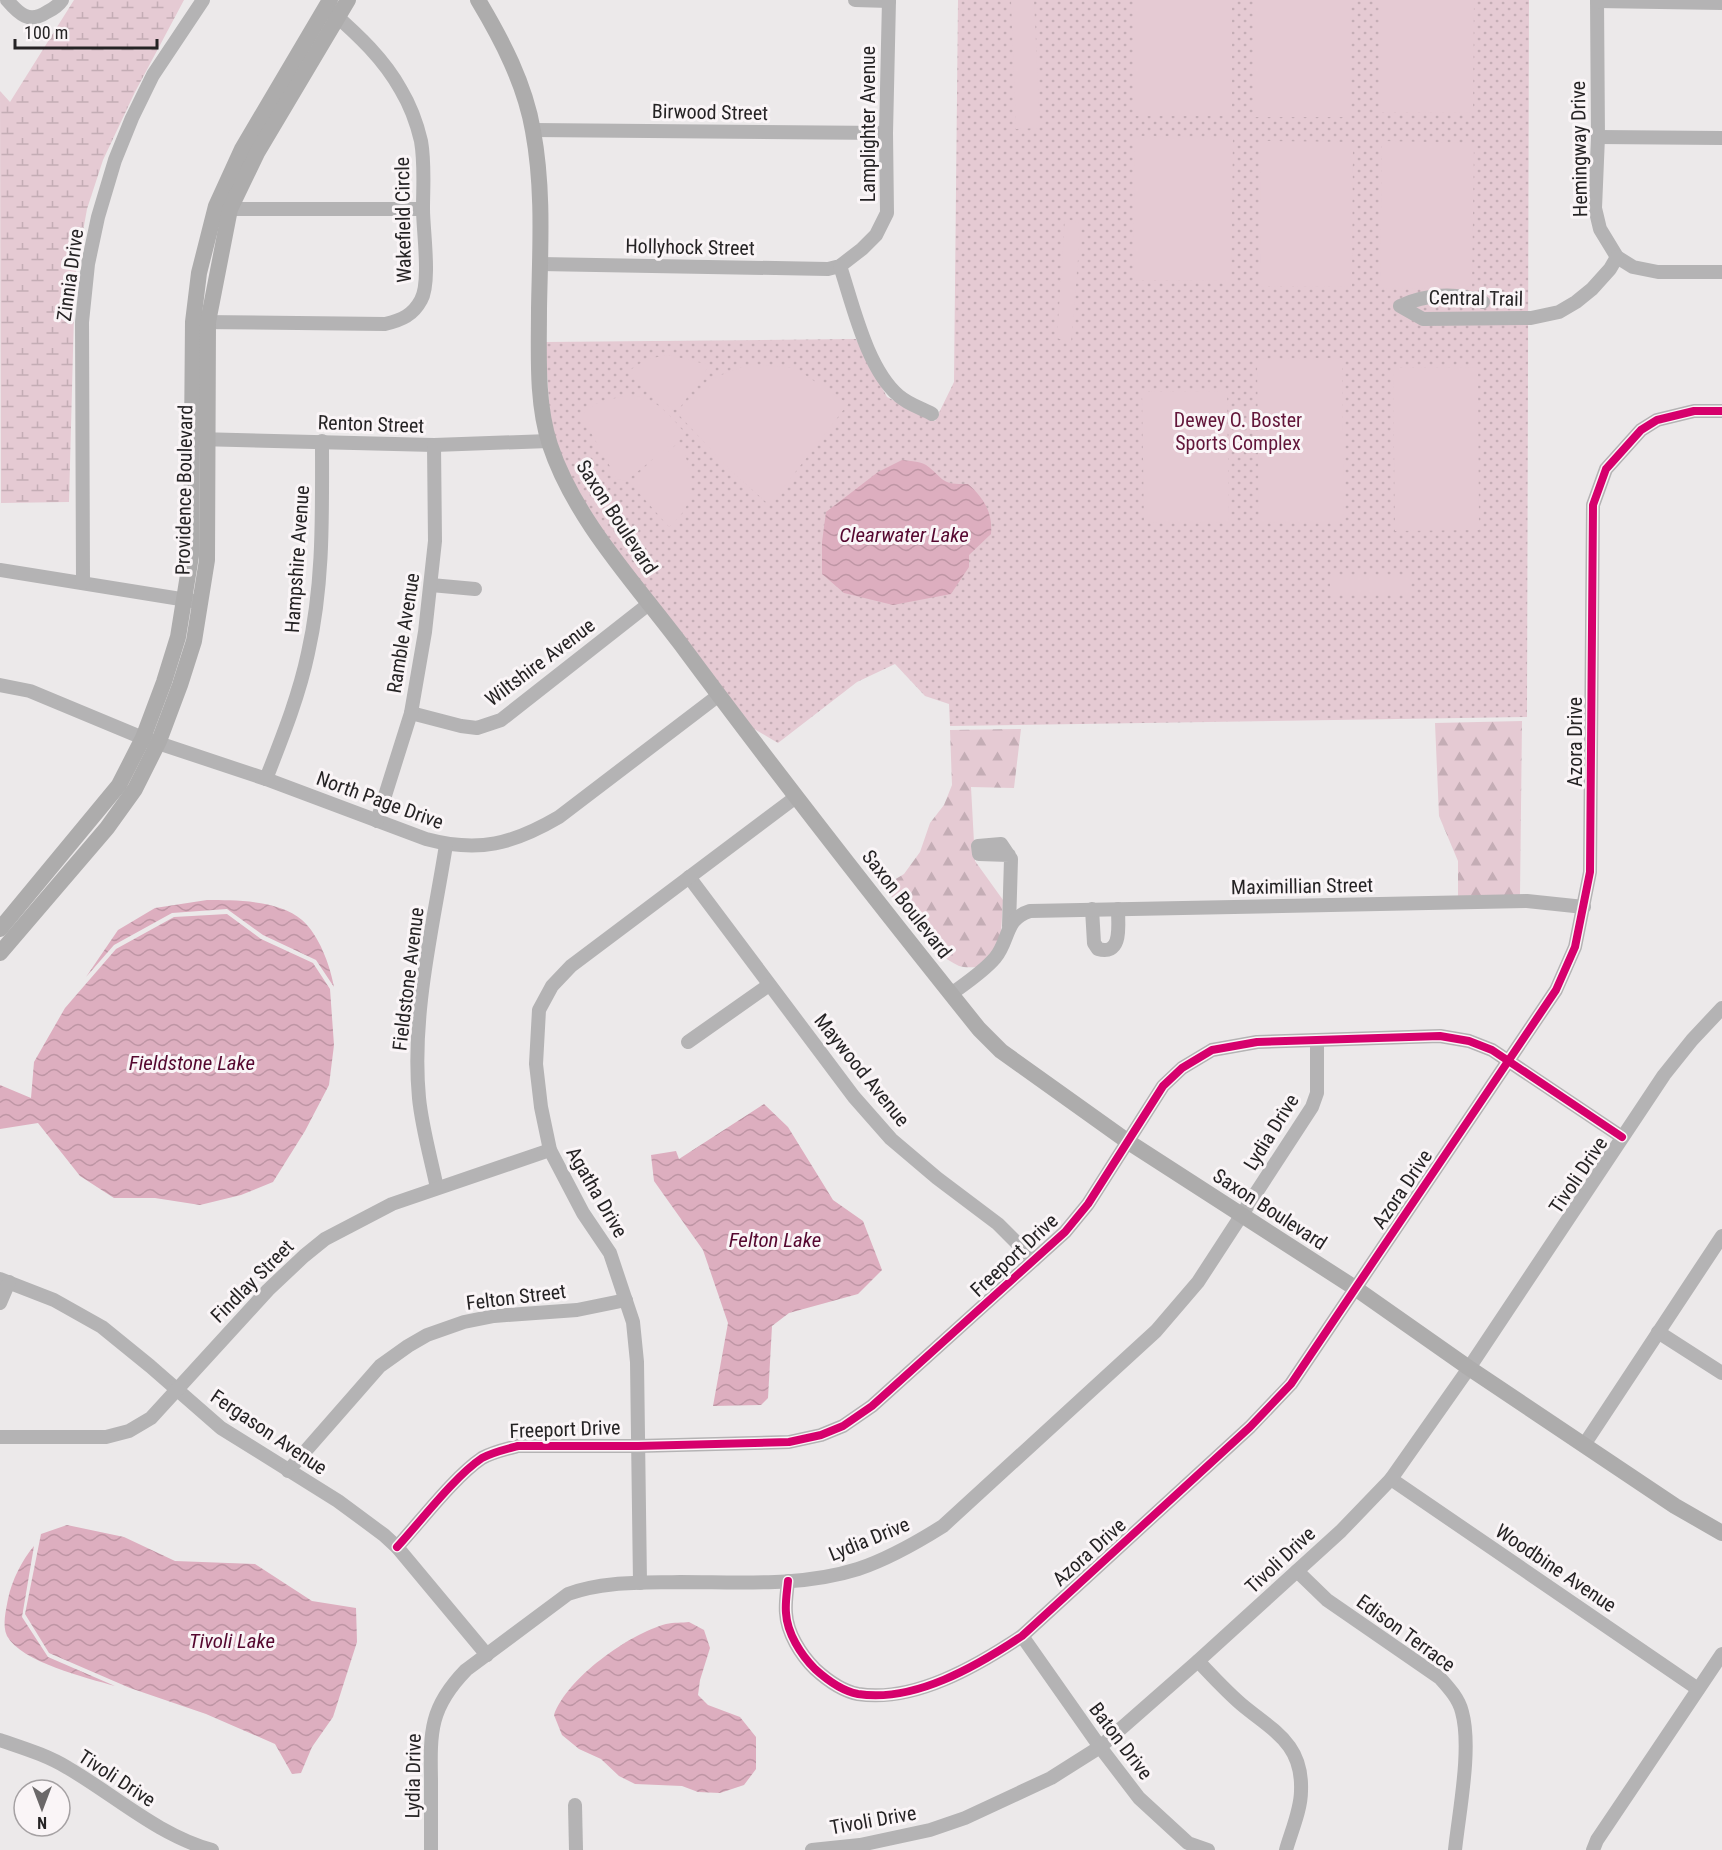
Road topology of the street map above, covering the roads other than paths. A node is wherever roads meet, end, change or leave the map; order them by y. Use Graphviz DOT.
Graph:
graph roads {
  1 [pos="7,0"];
  2 [pos="62,0"];
  3 [pos="203,0"];
  4 [pos="348,0"];
  5 [pos="478,0"];
  6 [pos="855,0"];
  7 [pos="889,0"];
  8 [pos="1597,1"];
  9 [pos="1722,3"];
  10 [pos="331,8"];
  11 [pos="533,130"];
  12 [pos="886,133"];
  13 [pos="1598,137"];
  14 [pos="1722,138"];
  15 [pos="223,207"];
  16 [pos="423,209"];
  17 [pos="1617,257"];
  18 [pos="540,264"];
  19 [pos="840,266"];
  20 [pos="1722,272"];
  21 [pos="1483,302"];
  22 [pos="201,322"];
  23 [pos="1722,411"];
  24 [pos="932,414"];
  25 [pos="199,439"];
  26 [pos="322,441"];
  27 [pos="549,441"];
  28 [pos="434,445"];
  29 [pos="0,570"];
  30 [pos="83,582"];
  31 [pos="431,585"];
  32 [pos="475,589"];
  33 [pos="193,600"];
  34 [pos="650,603"];
  35 [pos="0,685"];
  36 [pos="719,695"];
  37 [pos="411,713"];
  38 [pos="151,740"];
  39 [pos="266,779"];
  40 [pos="796,797"];
  41 [pos="377,821"];
  42 [pos="446,845"];
  43 [pos="1009,855"];
  44 [pos="689,877"];
  45 [pos="1584,907"];
  46 [pos="1092,909"];
  47 [pos="1118,909"];
  48 [pos="1009,927"];
  49 [pos="0,929"];
  50 [pos="0,953"];
  51 [pos="769,985"];
  52 [pos="951,994"];
  53 [pos="1722,1008"];
  54 [pos="1317,1040"];
  55 [pos="688,1042"];
  56 [pos="1507,1062"];
  57 [pos="1622,1137"];
  58 [pos="1127,1141"];
  59 [pos="550,1150"];
  60 [pos="437,1188"];
  61 [pos="1242,1215"];
  62 [pos="1722,1236"];
  63 [pos="1034,1260"];
  64 [pos="4,1281"];
  65 [pos="1355,1288"];
  66 [pos="626,1300"];
  67 [pos="0,1303"];
  68 [pos="1658,1332"];
  69 [pos="1468,1368"];
  70 [pos="1722,1373"];
  71 [pos="176,1390"];
  72 [pos="0,1437"];
  73 [pos="1584,1445"];
  74 [pos="638,1446"];
  75 [pos="288,1471"];
  76 [pos="1391,1479"];
  77 [pos="1722,1533"];
  78 [pos="397,1547"];
  79 [pos="1297,1571"];
  80 [pos="788,1581"];
  81 [pos="640,1583"];
  82 [pos="1022,1636"];
  83 [pos="1722,1654"];
  84 [pos="487,1655"];
  85 [pos="1198,1661"];
  86 [pos="1698,1689"];
  87 [pos="0,1740"];
  88 [pos="1100,1747"];
  89 [pos="575,1804"];
  90 [pos="1185,1846"];
  91 [pos="212,1850"];
  92 [pos="432,1850"];
  93 [pos="576,1850"];
  94 [pos="812,1850"];
  95 [pos="1208,1850"];
  96 [pos="1287,1850"];
  97 [pos="1455,1850"];
  98 [pos="1593,1850"];
  1 -- 2 [label="street"];
  3 -- 30 [label="street, Zinnia Drive"];
  4 -- 10 [label="main road, Providence Boulevard"];
  5 -- 11 [label="main road, Saxon Boulevard"];
  6 -- 7 [label="street"];
  7 -- 12 [label="street, Lamplighter Avenue"];
  8 -- 9 [label="street"];
  8 -- 13 [label="street, Hemingway Drive"];
  10 -- 15 [label="main road, Providence Boulevard"];
  10 -- 16 [label="street, Wakefield Circle"];
  11 -- 12 [label="street, Birwood Street"];
  11 -- 18 [label="main road, Saxon Boulevard"];
  12 -- 19 [label="street, Lamplighter Avenue"];
  13 -- 14 [label="street"];
  13 -- 17 [label="street, Hemingway Drive"];
  15 -- 16 [label="street"];
  15 -- 22 [label="main road, Providence Boulevard"];
  16 -- 22 [label="street, Wakefield Circle"];
  17 -- 20 [label="street"];
  17 -- 21 [label="street, Central Trail"];
  18 -- 19 [label="street, Hollyhock Street"];
  18 -- 27 [label="main road, Saxon Boulevard"];
  19 -- 24 [label="street"];
  22 -- 25 [label="main road, Providence Boulevard"];
  23 -- 45 [label="street, Azora Drive"];
  25 -- 26 [label="street, Renton Street"];
  25 -- 33 [label="main road, Providence Boulevard"];
  26 -- 28 [label="street, Renton Street"];
  26 -- 39 [label="street, Hampshire Avenue"];
  27 -- 28 [label="street, Renton Street"];
  27 -- 34 [label="main road, Saxon Boulevard"];
  28 -- 31 [label="street, Ramble Avenue"];
  29 -- 30 [label="street"];
  30 -- 33 [label="street"];
  31 -- 32 [label="street"];
  31 -- 37 [label="street, Ramble Avenue"];
  33 -- 38 [label="main road, Providence Boulevard"];
  34 -- 36 [label="main road, Saxon Boulevard"];
  34 -- 37 [label="street, Wiltshire Avenue"];
  35 -- 38 [label="street, North Page Drive"];
  36 -- 40 [label="main road, Saxon Boulevard"];
  36 -- 42 [label="street, North Page Drive"];
  37 -- 41 [label="street, Ramble Avenue"];
  38 -- 39 [label="street, North Page Drive"];
  38 -- 49 [label="main road, Providence Boulevard"];
  38 -- 50 [label="main road, Providence Boulevard"];
  39 -- 41 [label="street, North Page Drive"];
  40 -- 44 [label="street, Agatha Drive"];
  40 -- 52 [label="main road, Saxon Boulevard"];
  41 -- 42 [label="street, North Page Drive"];
  42 -- 60 [label="street, Fieldstone Avenue"];
  43 -- 48 [label="street"];
  44 -- 51 [label="street, Maywood Avenue"];
  44 -- 59 [label="street, Agatha Drive"];
  45 -- 47 [label="street, Maximillian Street"];
  45 -- 56 [label="street, Azora Drive"];
  46 -- 47 [label="street, Maximillian Street"];
  46 -- 47 [label="street"];
  46 -- 48 [label="street, Maximillian Street"];
  48 -- 52 [label="street"];
  51 -- 55 [label="street"];
  51 -- 63 [label="street, Maywood Avenue"];
  52 -- 58 [label="main road, Saxon Boulevard"];
  53 -- 57 [label="street, Tivoli Drive"];
  54 -- 56 [label="street, Freeport Drive"];
  54 -- 58 [label="street, Freeport Drive"];
  54 -- 61 [label="street, Lydia Drive"];
  56 -- 57 [label="street, Freeport Drive"];
  56 -- 65 [label="street, Azora Drive"];
  57 -- 69 [label="street, Tivoli Drive"];
  58 -- 61 [label="main road, Saxon Boulevard"];
  58 -- 63 [label="street, Freeport Drive"];
  59 -- 60 [label="street, Findlay Street"];
  59 -- 66 [label="street, Agatha Drive"];
  60 -- 71 [label="street, Findlay Street"];
  61 -- 65 [label="main road, Saxon Boulevard"];
  61 -- 80 [label="street, Lydia Drive"];
  62 -- 68 [label="street"];
  63 -- 74 [label="street, Freeport Drive"];
  64 -- 67 [label="street"];
  64 -- 71 [label="street, Fergason Avenue"];
  65 -- 69 [label="main road, Saxon Boulevard"];
  65 -- 82 [label="street, Azora Drive"];
  66 -- 74 [label="street, Agatha Drive"];
  66 -- 75 [label="street, Felton Street"];
  68 -- 70 [label="street"];
  68 -- 73 [label="street"];
  69 -- 73 [label="main road, Saxon Boulevard"];
  69 -- 76 [label="street, Tivoli Drive"];
  71 -- 72 [label="street, Findlay Street"];
  71 -- 75 [label="street, Fergason Avenue"];
  73 -- 77 [label="main road, Saxon Boulevard"];
  74 -- 78 [label="street, Freeport Drive"];
  74 -- 81 [label="street, Agatha Drive"];
  75 -- 78 [label="street, Fergason Avenue"];
  76 -- 79 [label="street, Tivoli Drive"];
  76 -- 86 [label="street, Woodbine Avenue"];
  78 -- 84 [label="street, Fergason Avenue"];
  79 -- 85 [label="street, Tivoli Drive"];
  79 -- 97 [label="street, Edison Terrace"];
  80 -- 81 [label="street, Lydia Drive"];
  80 -- 82 [label="street, Azora Drive"];
  81 -- 84 [label="street, Lydia Drive"];
  82 -- 88 [label="street, Baton Drive"];
  83 -- 86 [label="street"];
  84 -- 92 [label="street, Lydia Drive"];
  85 -- 88 [label="street, Tivoli Drive"];
  85 -- 96 [label="street"];
  86 -- 98 [label="street"];
  87 -- 91 [label="street, Tivoli Drive"];
  88 -- 90 [label="street, Baton Drive"];
  88 -- 94 [label="street, Tivoli Drive"];
  89 -- 93 [label="street"];
  90 -- 95 [label="street, Baton Drive"];
}
